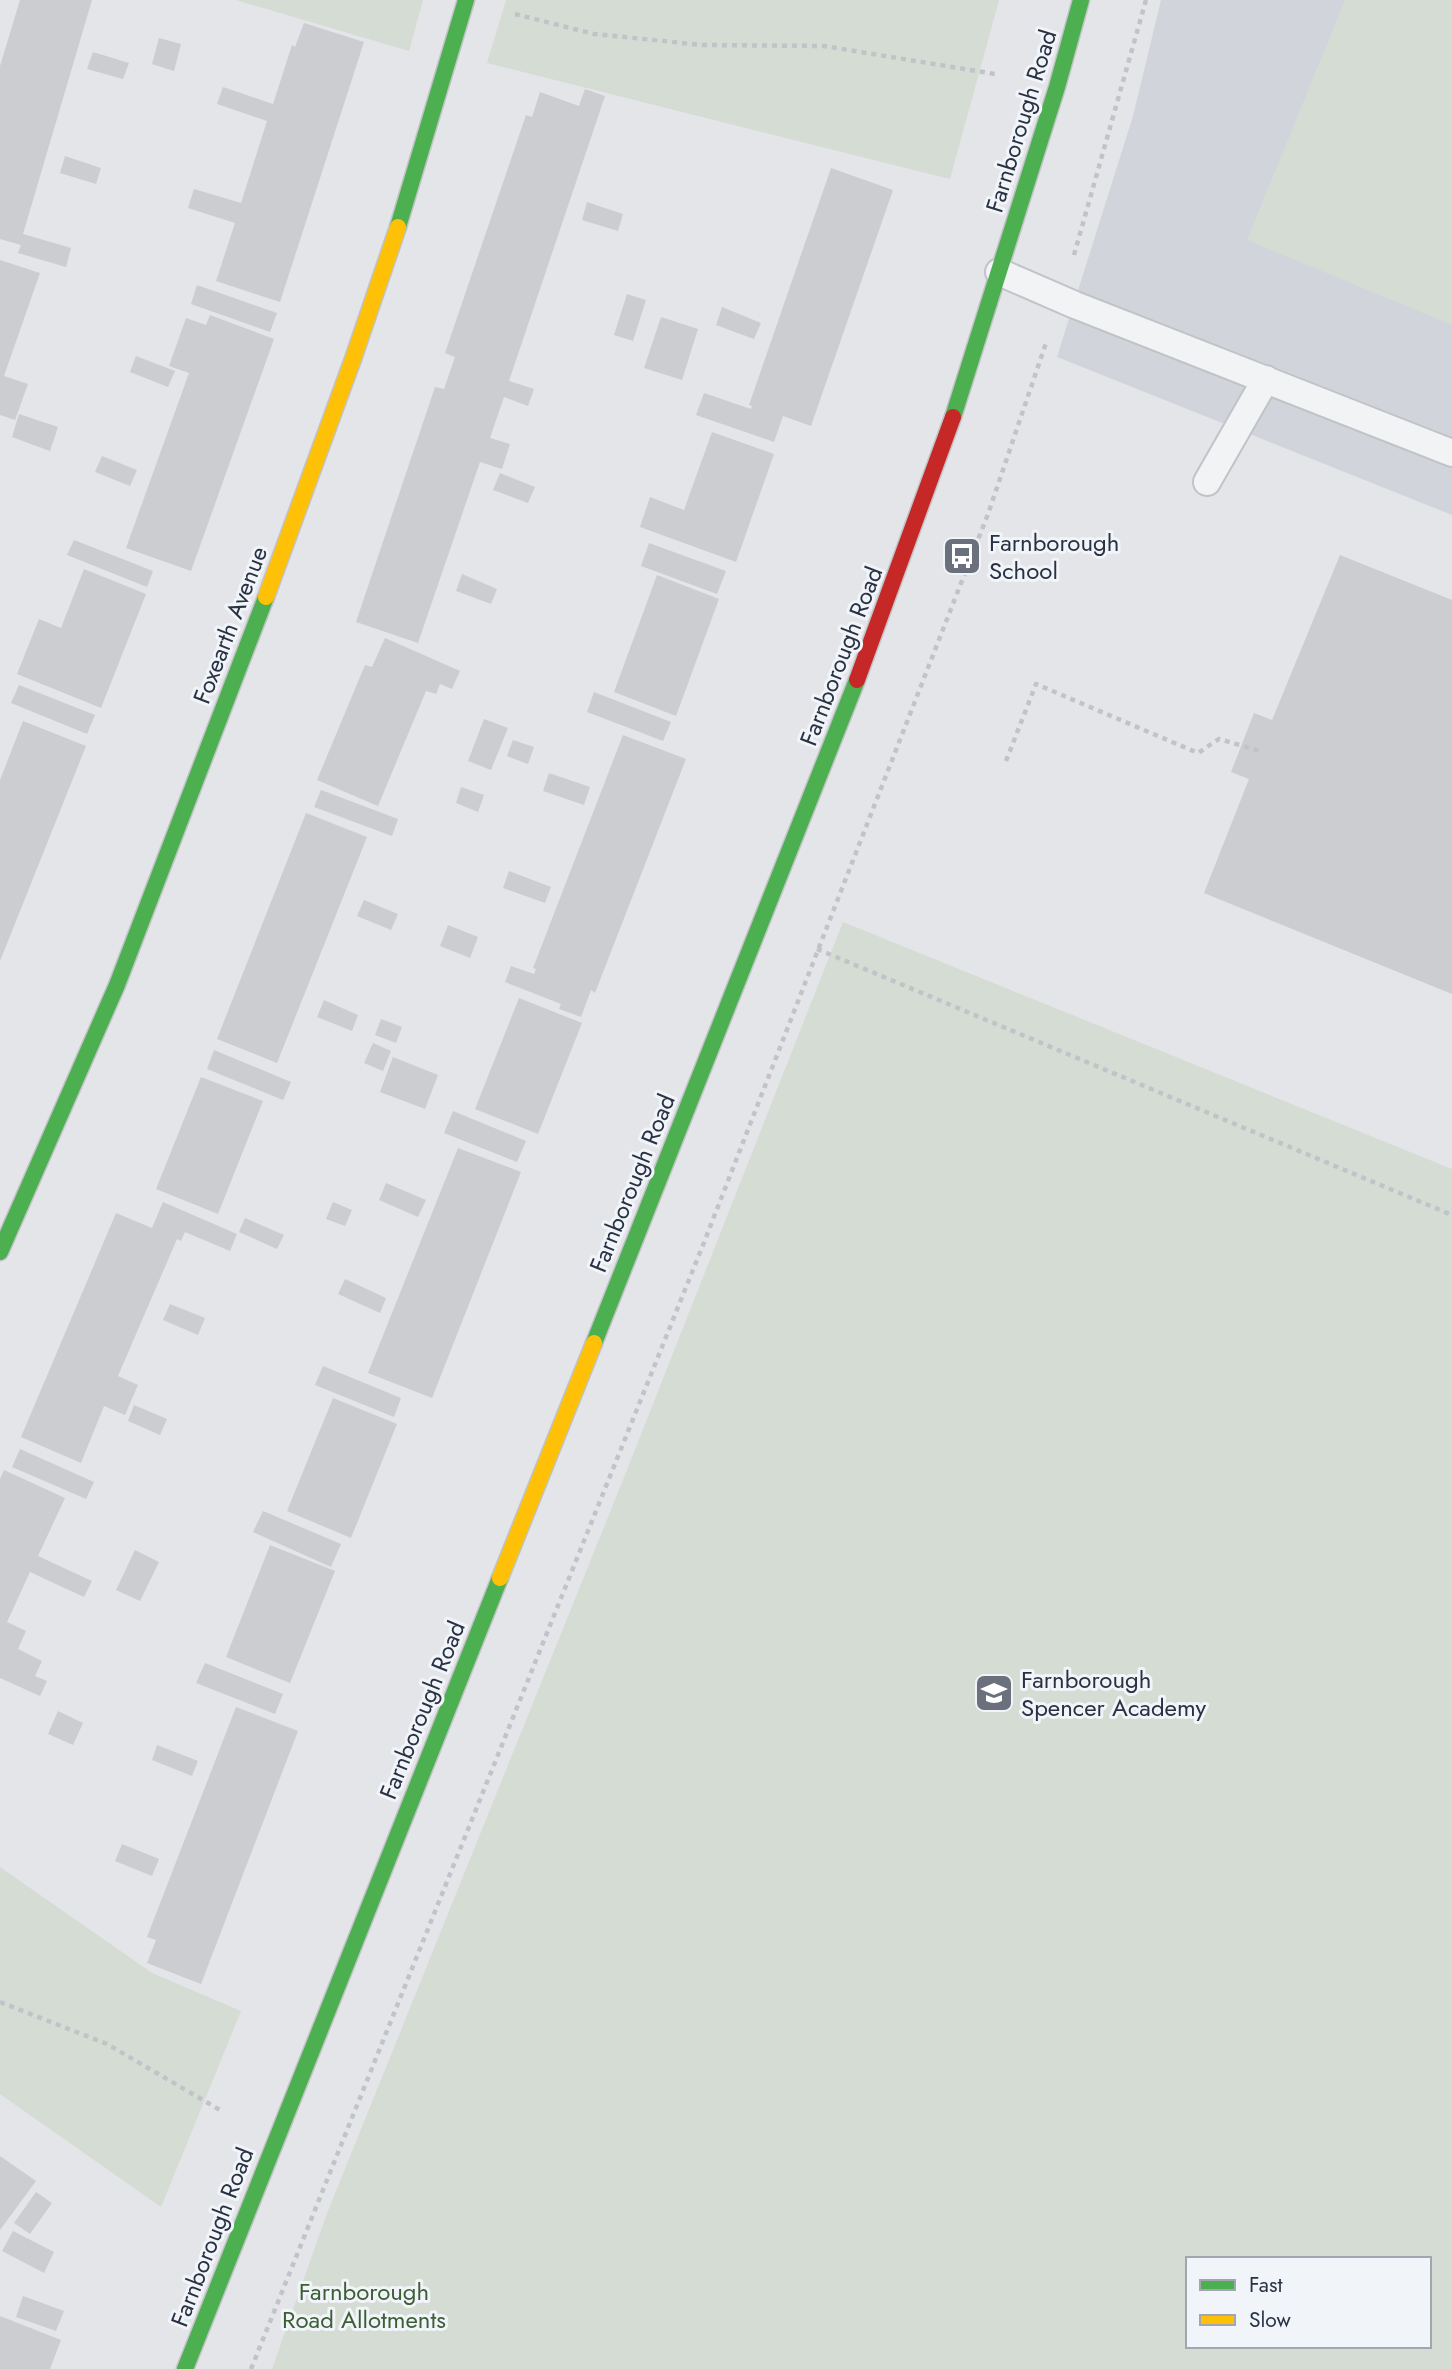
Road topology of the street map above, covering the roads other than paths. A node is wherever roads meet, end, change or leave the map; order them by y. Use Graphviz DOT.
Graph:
graph roads {
  1 [pos="466,0"];
  2 [pos="1081,0"];
  3 [pos="999,272"];
  4 [pos="1266,380"];
  5 [pos="1452,453"];
  6 [pos="1207,482"];
  7 [pos="0,1252"];
  8 [pos="185,2369"];
  1 -- 7 [label="street, Foxearth Avenue"];
  2 -- 3 [label="street, Farnborough Road"];
  3 -- 4 [label="lane"];
  3 -- 8 [label="street, Farnborough Road"];
  4 -- 5 [label="lane"];
  4 -- 6 [label="lane"];
}
